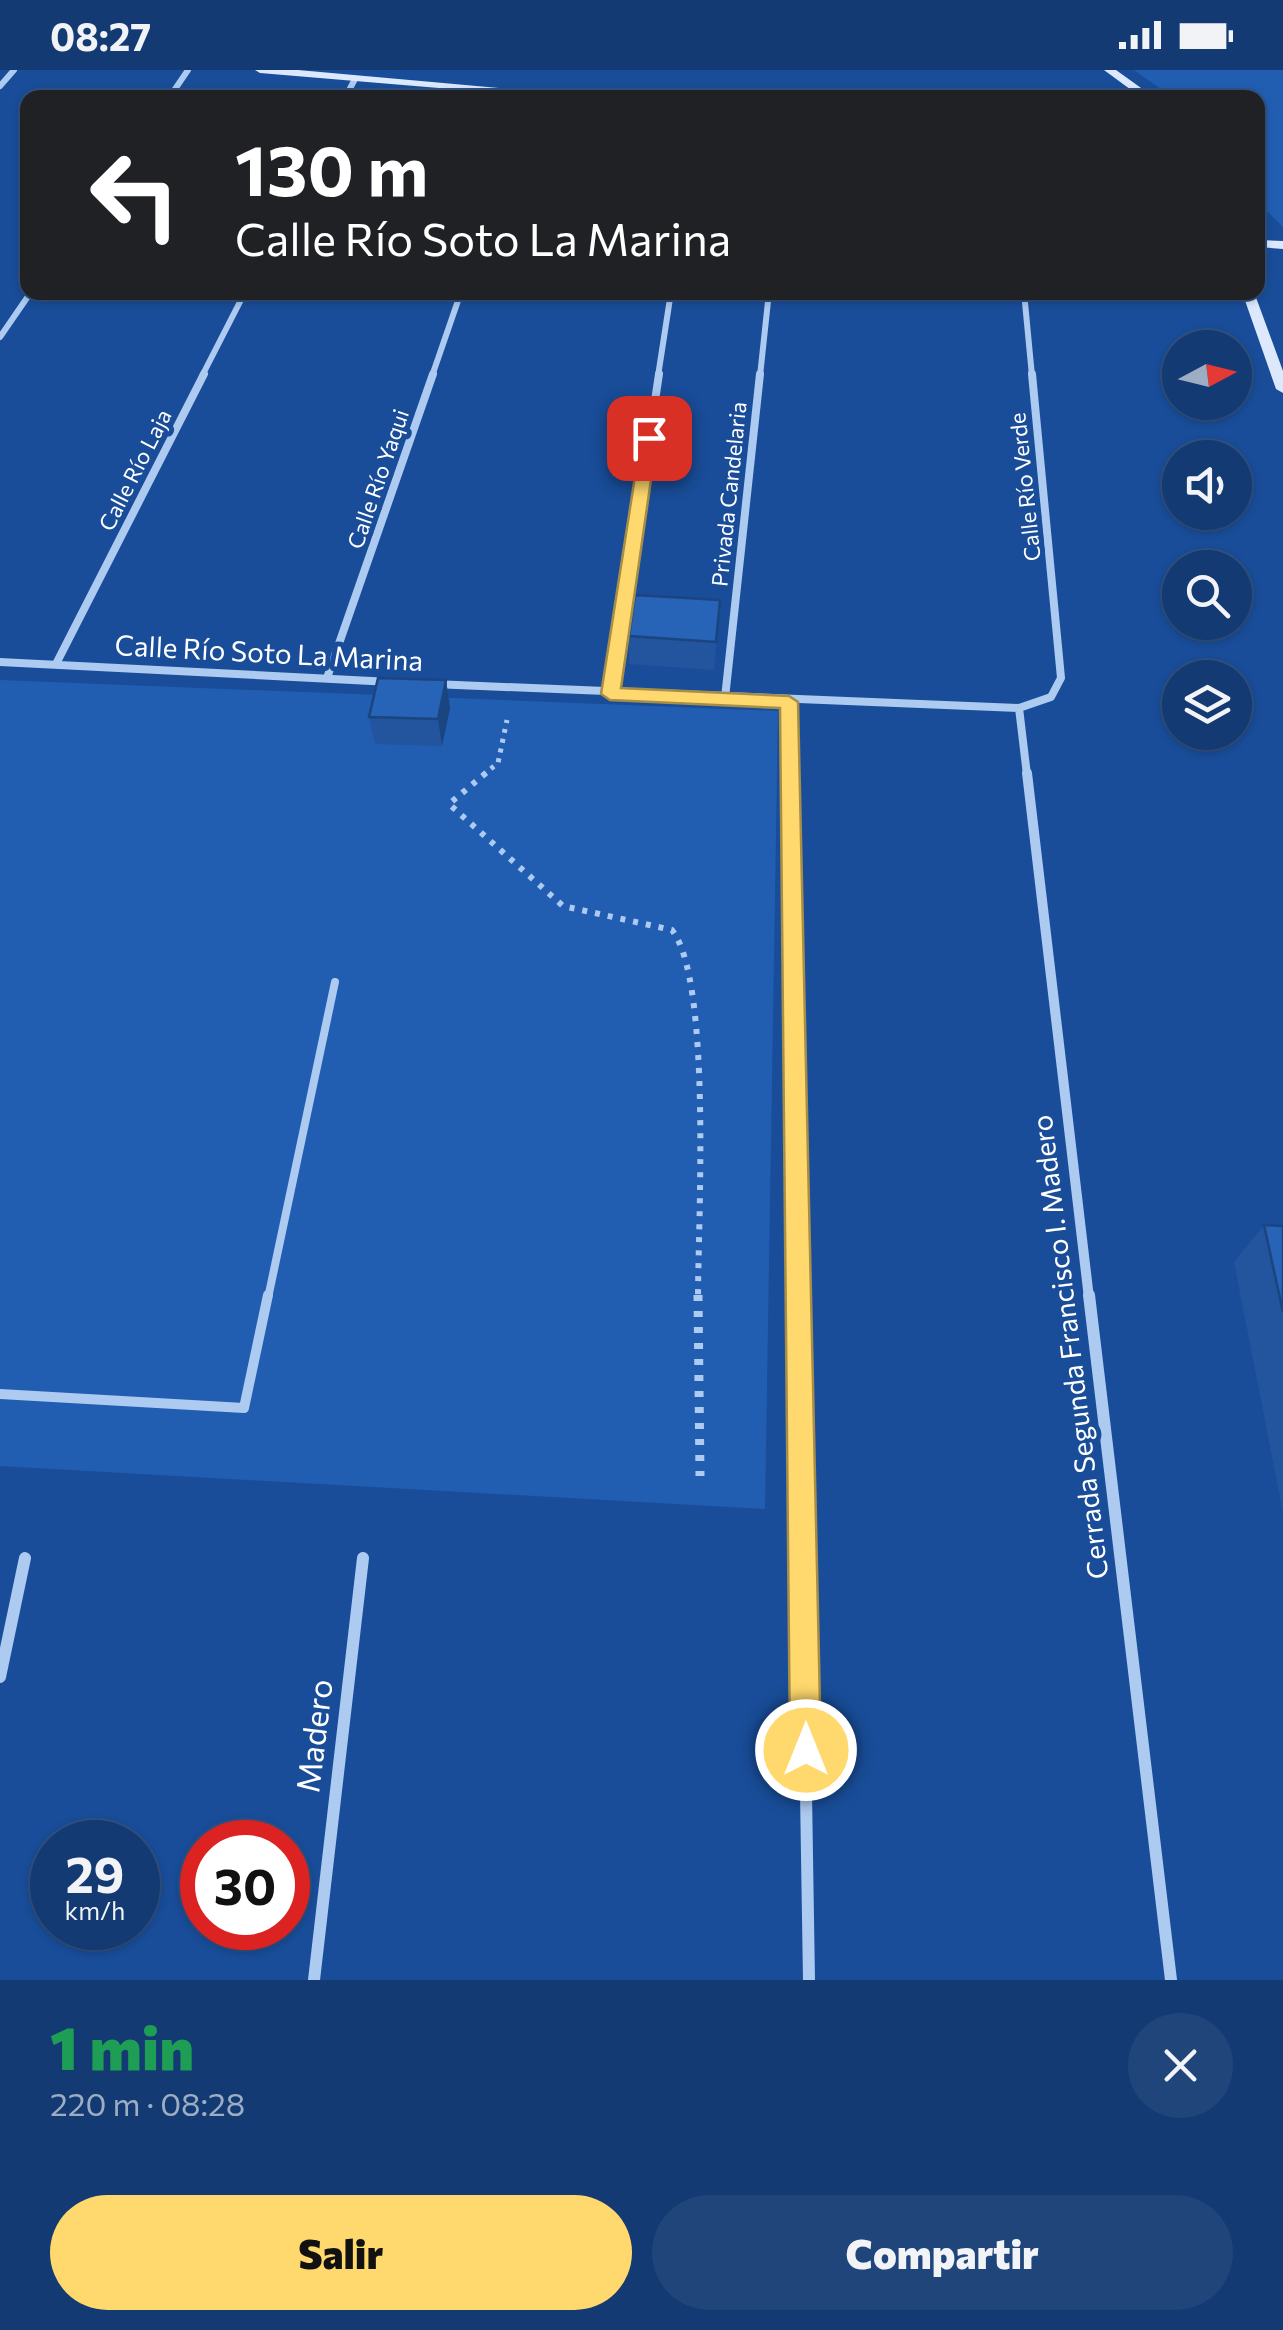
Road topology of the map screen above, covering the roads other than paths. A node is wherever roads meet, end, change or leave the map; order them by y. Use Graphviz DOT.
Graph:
graph roads {
  1 [pos="14,70"];
  2 [pos="260,70"];
  3 [pos="1109,70"];
  4 [pos="354,79"];
  5 [pos="0,86"];
  6 [pos="349,90"];
  7 [pos="475,90"];
  8 [pos="1138,90"];
  9 [pos="25,300"];
  10 [pos="241,300"];
  11 [pos="459,300"];
  12 [pos="669,300"];
  13 [pos="767,300"];
  14 [pos="1025,300"];
  15 [pos="1251,300"];
  16 [pos="0,337"];
  17 [pos="1283,388"];
  18 [pos="0,662"];
  19 [pos="56,664"];
  20 [pos="327,678"];
  21 [pos="400,682"];
  22 [pos="419,683"];
  23 [pos="610,694"];
  24 [pos="725,698"];
  25 [pos="789,702"];
  26 [pos="1019,708"];
  27 [pos="335,982"];
  28 [pos="0,1394"];
  29 [pos="25,1558"];
  30 [pos="363,1558"];
  31 [pos="0,1677"];
  32 [pos="314,1980"];
  33 [pos="808,1980"];
  34 [pos="1171,1980"];
  1 -- 5 [label="street"];
  2 -- 4 [label="street"];
  3 -- 8 [label="street"];
  4 -- 6 [label="street"];
  4 -- 7 [label="street"];
  9 -- 16 [label="street"];
  10 -- 19 [label="street, Calle Río Laja"];
  11 -- 20 [label="street, Calle Río Yaqui"];
  12 -- 23 [label="street"];
  13 -- 24 [label="street, Privada Candelaria"];
  14 -- 26 [label="street, Calle Río Verde"];
  15 -- 17 [label="street"];
  18 -- 19 [label="street, Calle Río Soto La Marina"];
  19 -- 20 [label="street, Calle Río Soto La Marina"];
  20 -- 21 [label="street, Calle Río Soto La Marina"];
  22 -- 23 [label="street, Calle Río Soto La Marina"];
  23 -- 24 [label="street, Calle Río Soto La Marina"];
  24 -- 25 [label="street, Calle Río Soto La Marina"];
  25 -- 26 [label="street, Calle Río Soto La Marina"];
  25 -- 33 [label="street"];
  26 -- 34 [label="street, Cerrada Segunda Francisco I. Madero"];
  27 -- 28 [label="lane"];
  29 -- 31 [label="street"];
  30 -- 32 [label="street, Madero"];
}
